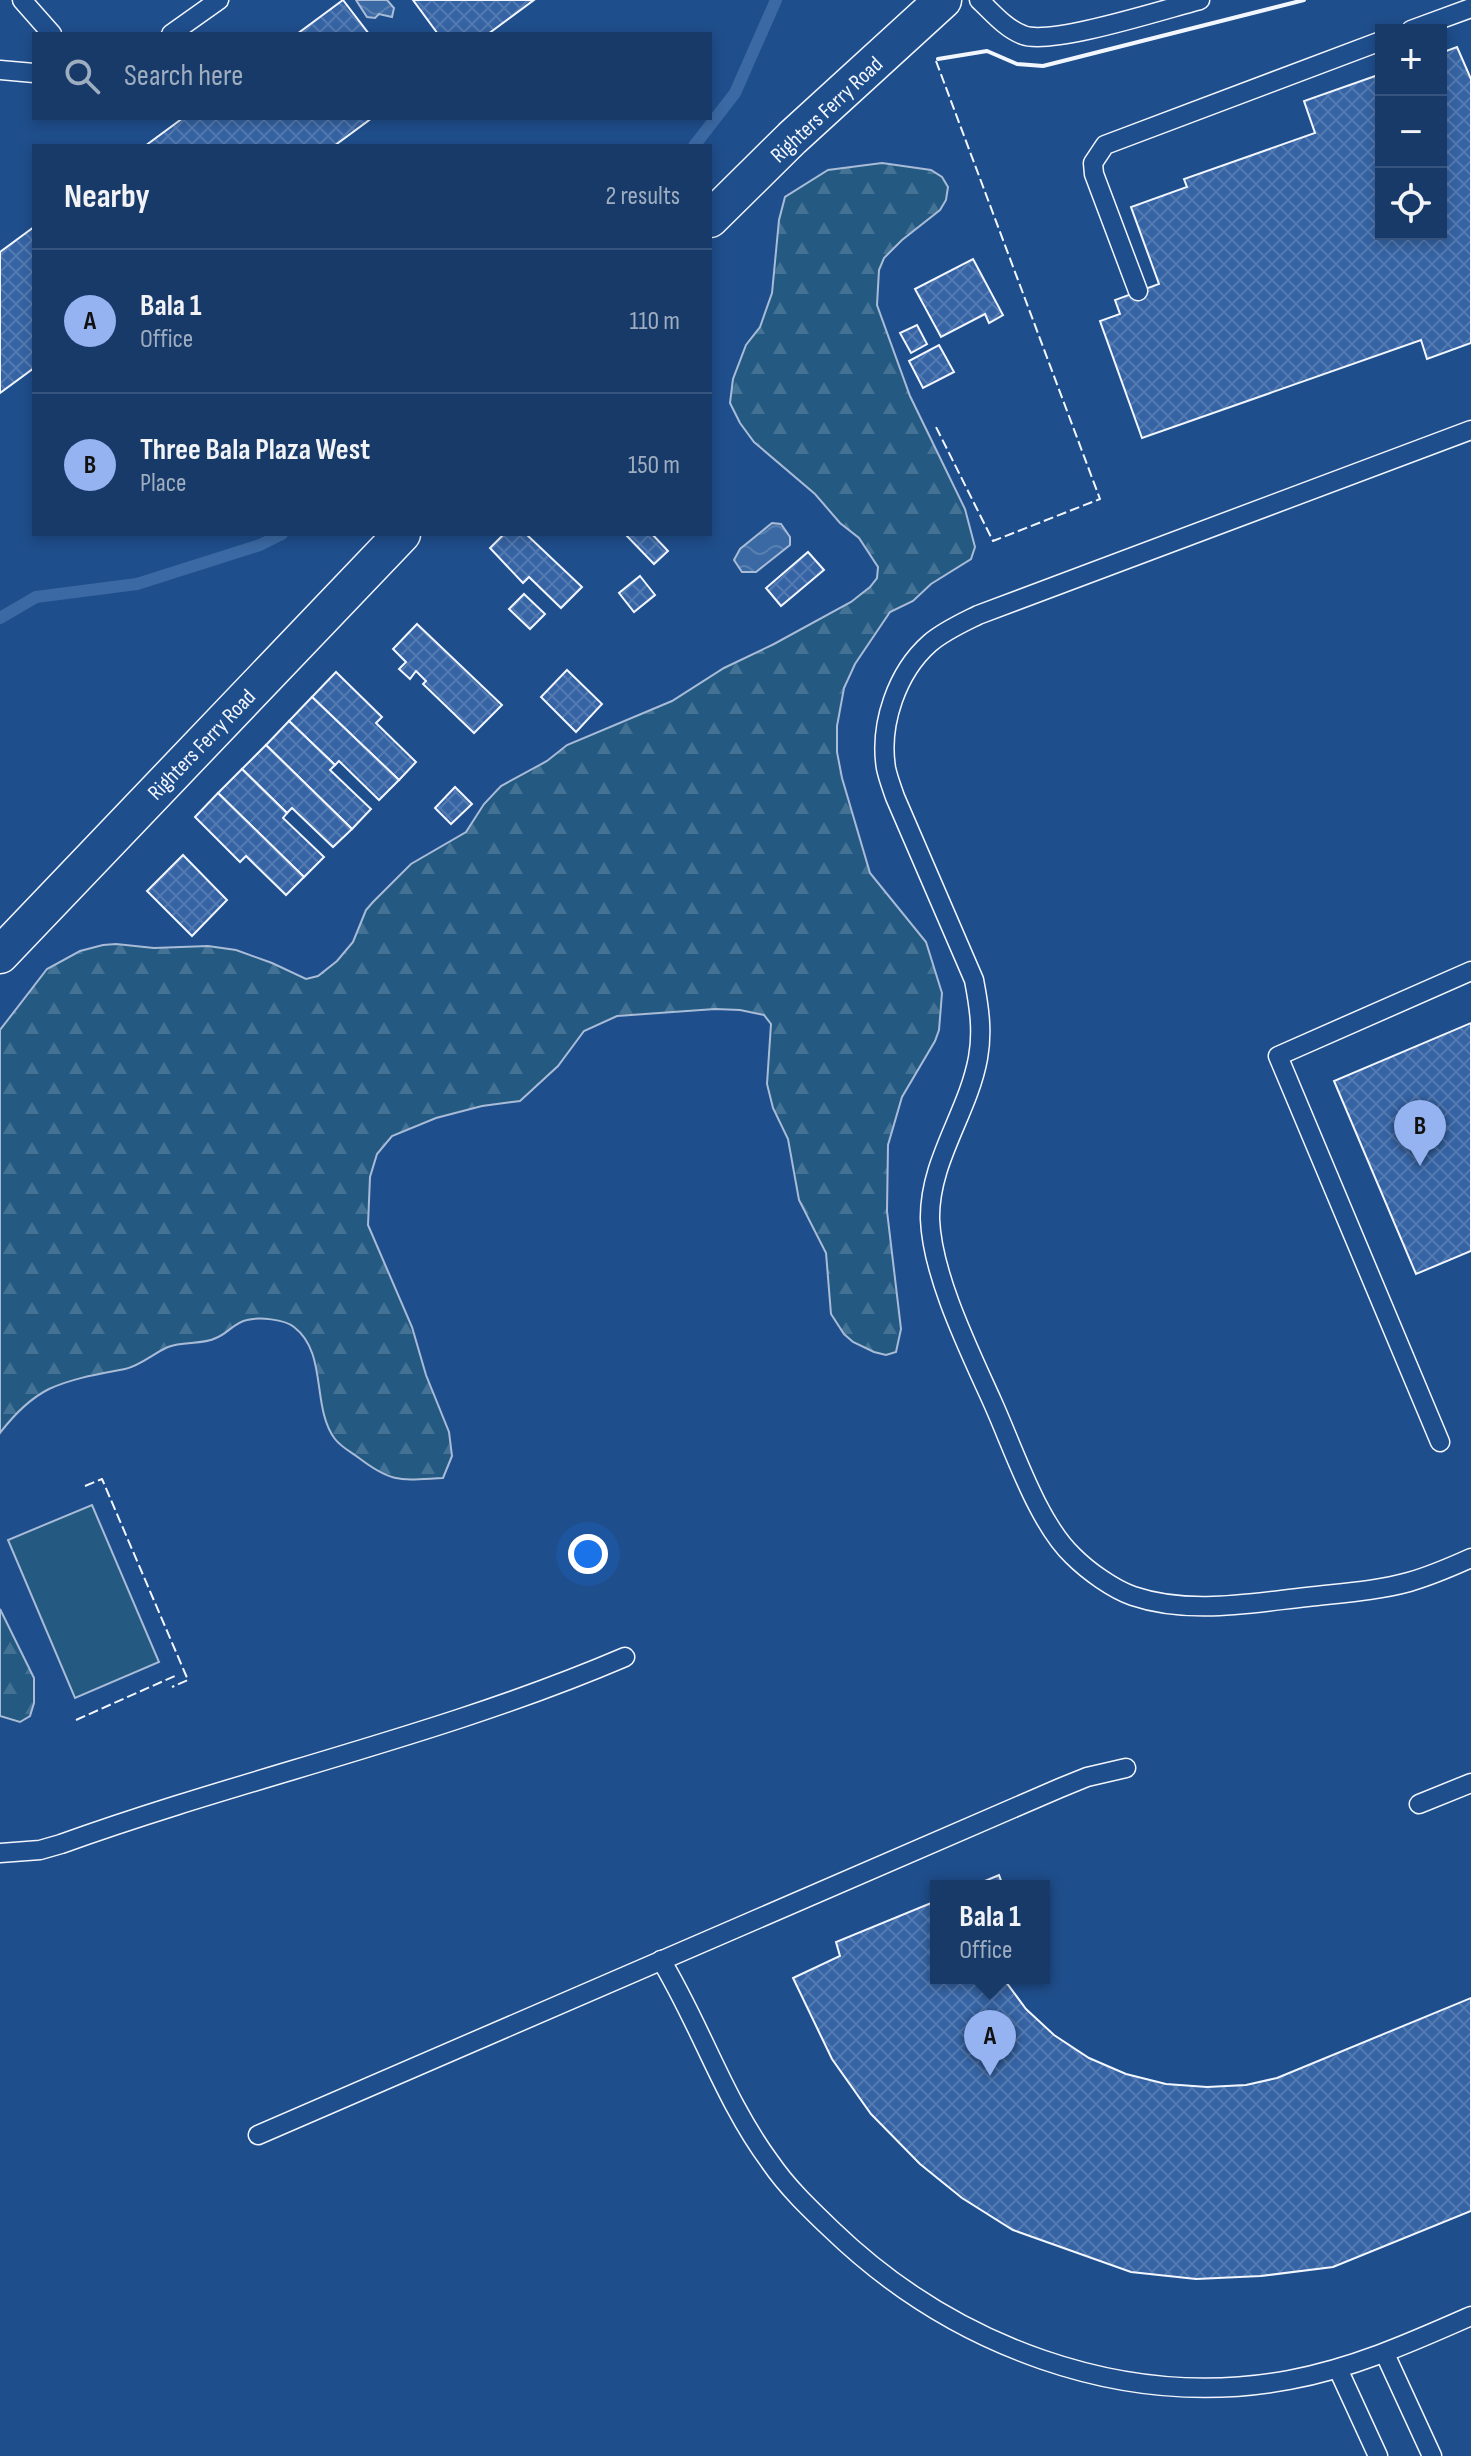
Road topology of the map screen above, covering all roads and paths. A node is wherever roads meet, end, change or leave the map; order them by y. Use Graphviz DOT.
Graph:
graph roads {
  1 [pos="22,0"];
  2 [pos="219,0"];
  3 [pos="943,0"];
  4 [pos="979,0"];
  5 [pos="1200,0"];
  6 [pos="1471,8"];
  7 [pos="1427,24"];
  8 [pos="50,32"];
  9 [pos="174,32"];
  10 [pos="1375,43"];
  11 [pos="0,70"];
  12 [pos="32,73"];
  13 [pos="712,217"];
  14 [pos="1138,291"];
  15 [pos="1471,430"];
  16 [pos="400,536"];
  17 [pos="0,955"];
  18 [pos="1471,971"];
  19 [pos="1440,1442"];
  20 [pos="1471,1558"];
  21 [pos="625,1657"];
  22 [pos="1126,1768"];
  23 [pos="1471,1783"];
  24 [pos="1419,1804"];
  25 [pos="0,1853"];
  26 [pos="661,1960"];
  27 [pos="258,2135"];
  28 [pos="1471,2316"];
  29 [pos="1385,2354"];
  30 [pos="1338,2369"];
  31 [pos="1378,2456"];
  32 [pos="1432,2456"];
  1 -- 8 [label="lane"];
  2 -- 9 [label="lane"];
  3 -- 13 [label="street, Righters Ferry Road"];
  4 -- 5 [label="lane"];
  6 -- 7 [label="lane"];
  10 -- 14 [label="lane"];
  11 -- 12 [label="lane"];
  15 -- 20 [label="lane"];
  16 -- 17 [label="street, Righters Ferry Road"];
  18 -- 19 [label="lane"];
  21 -- 25 [label="lane"];
  22 -- 26 [label="lane"];
  23 -- 24 [label="lane"];
  26 -- 27 [label="lane"];
  26 -- 30 [label="lane"];
  28 -- 29 [label="lane"];
  29 -- 30 [label="lane"];
  29 -- 32 [label="lane"];
  30 -- 31 [label="lane"];
}
